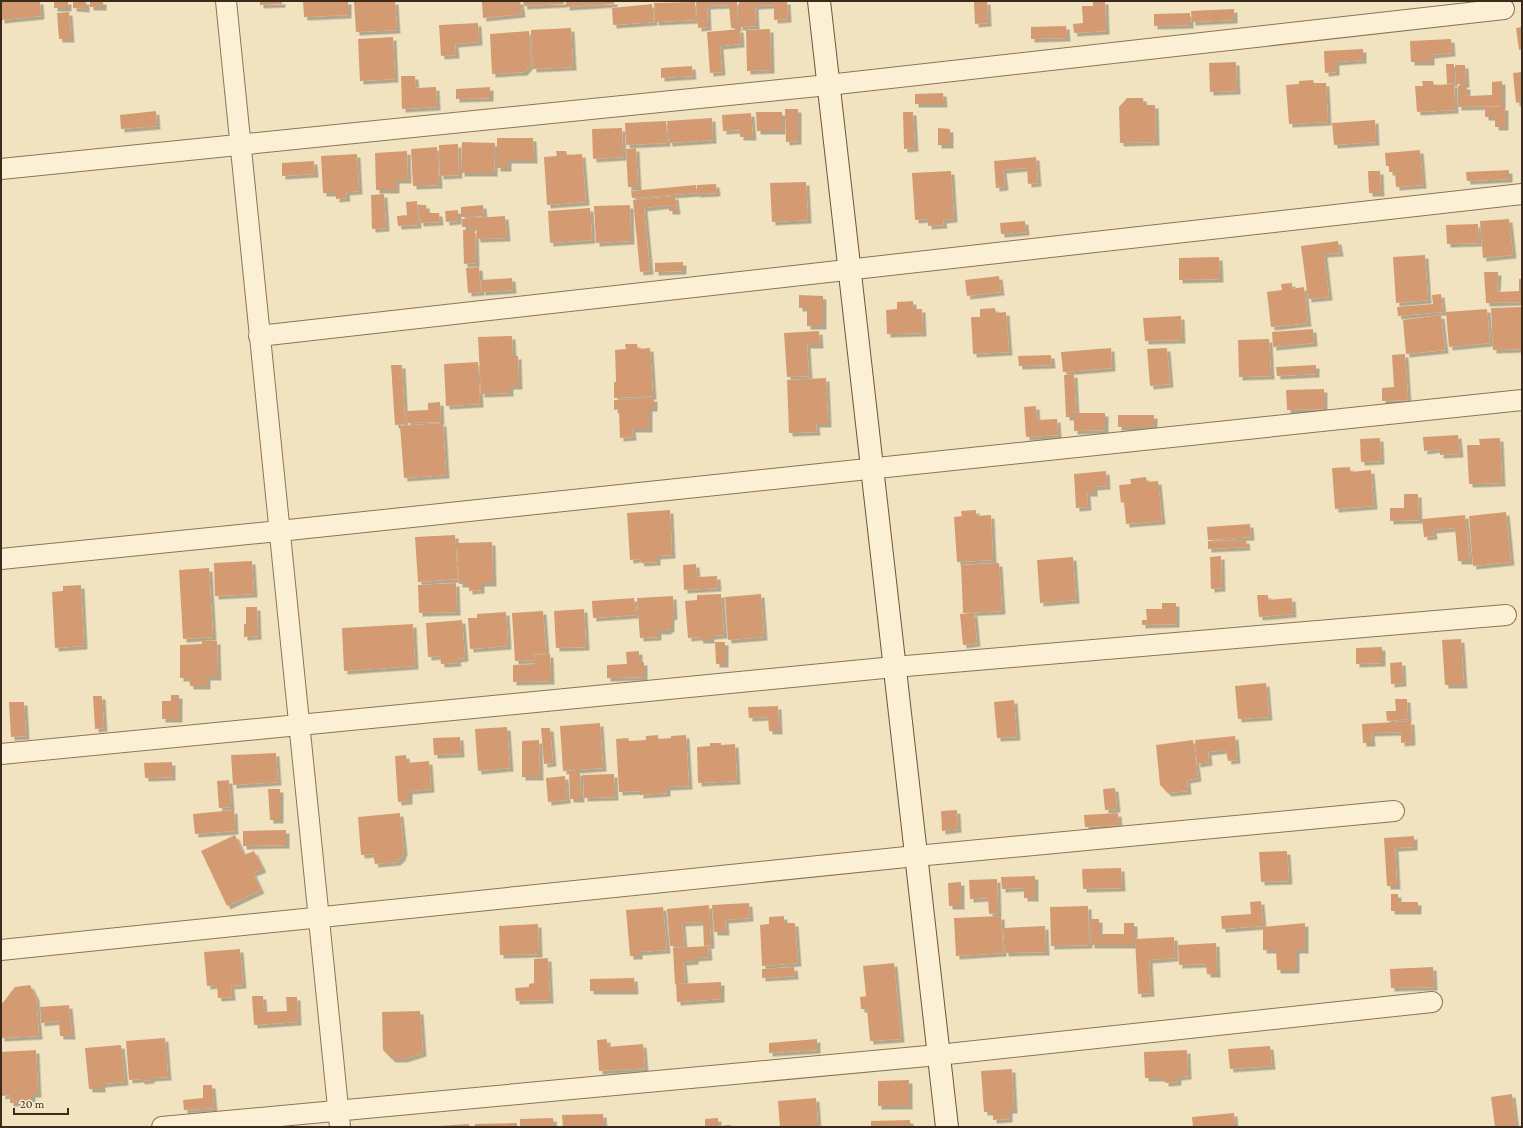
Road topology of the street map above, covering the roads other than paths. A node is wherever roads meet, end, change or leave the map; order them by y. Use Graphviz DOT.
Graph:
graph roads {
  1 [pos="226,1"];
  2 [pos="819,1"];
  3 [pos="1504,9"];
  4 [pos="828,85"];
  5 [pos="240,145"];
  6 [pos="1,169"];
  7 [pos="1522,194"];
  8 [pos="849,269"];
  9 [pos="260,336"];
  10 [pos="1522,400"];
  11 [pos="872,469"];
  12 [pos="279,531"];
  13 [pos="1,559"];
  14 [pos="1506,615"];
  15 [pos="894,667"];
  16 [pos="299,725"];
  17 [pos="1,754"];
  18 [pos="1394,812"];
  19 [pos="916,856"];
  20 [pos="318,917"];
  21 [pos="1,950"];
  22 [pos="1432,1002"];
  23 [pos="938,1055"];
  24 [pos="339,1119"];
  25 [pos="162,1127"];
  26 [pos="947,1127"];
  1 -- 5 [label="street"];
  2 -- 4 [label="main road"];
  3 -- 4 [label="street"];
  4 -- 5 [label="street"];
  4 -- 8 [label="main road"];
  5 -- 6 [label="street"];
  5 -- 9 [label="street"];
  7 -- 8 [label="street"];
  8 -- 9 [label="street"];
  8 -- 11 [label="main road"];
  9 -- 12 [label="street"];
  10 -- 11 [label="street"];
  11 -- 12 [label="street"];
  11 -- 15 [label="main road"];
  12 -- 13 [label="street"];
  12 -- 16 [label="street"];
  14 -- 15 [label="street"];
  15 -- 16 [label="street"];
  15 -- 19 [label="main road"];
  16 -- 17 [label="street"];
  16 -- 20 [label="street"];
  18 -- 19 [label="street"];
  19 -- 20 [label="street"];
  19 -- 23 [label="main road"];
  20 -- 21 [label="street"];
  20 -- 24 [label="street"];
  22 -- 23 [label="street"];
  23 -- 24 [label="street"];
  23 -- 26 [label="main road"];
  24 -- 25 [label="street"];
}
